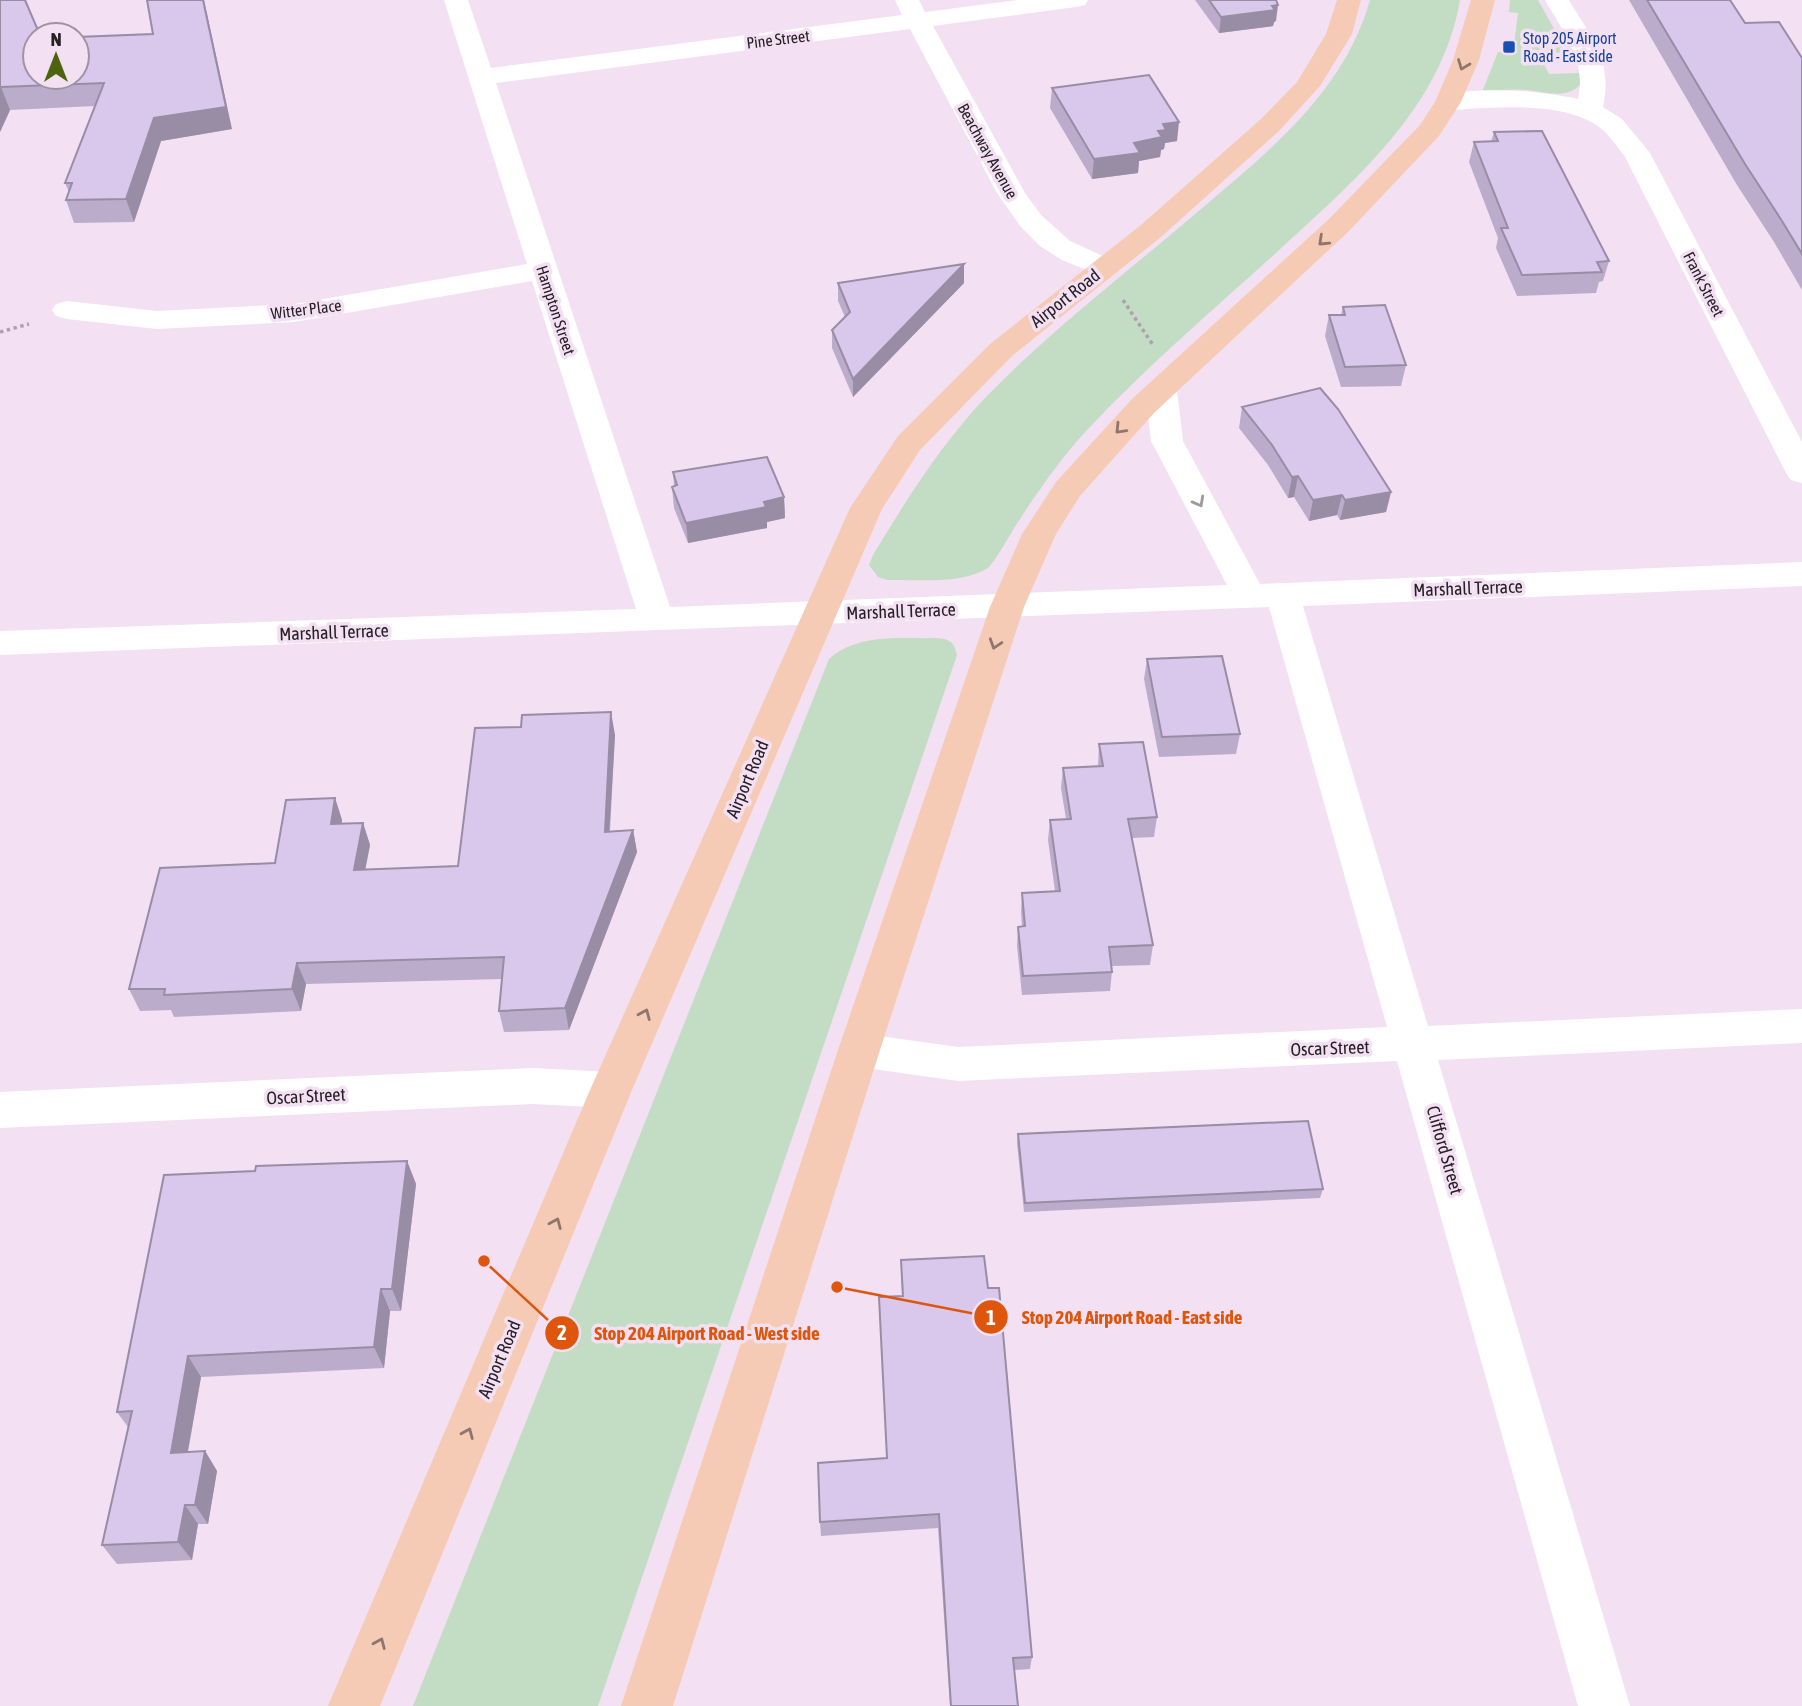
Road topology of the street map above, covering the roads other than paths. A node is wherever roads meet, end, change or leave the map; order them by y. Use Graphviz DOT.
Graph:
graph roads {
  1 [pos="456,0"];
  2 [pos="1076,0"];
  3 [pos="1349,0"];
  4 [pos="1483,0"];
  5 [pos="1557,0"];
  6 [pos="912,11"];
  7 [pos="481,76"];
  8 [pos="1448,102"];
  9 [pos="1589,110"];
  10 [pos="543,270"];
  11 [pos="1097,272"];
  12 [pos="67,310"];
  13 [pos="1167,384"];
  14 [pos="1802,473"];
  15 [pos="1802,574"];
  16 [pos="1267,596"];
  17 [pos="1007,607"];
  18 [pos="818,614"];
  19 [pos="657,621"];
  20 [pos="0,643"];
  21 [pos="1802,1026"];
  22 [pos="1415,1045"];
  23 [pos="859,1050"];
  24 [pos="611,1090"];
  25 [pos="0,1110"];
  26 [pos="354,1706"];
  27 [pos="647,1706"];
  28 [pos="1604,1706"];
  1 -- 7 [label="street, Hampton Street"];
  2 -- 6 [label="street, Pine Street"];
  3 -- 11 [label="main road, Airport Road"];
  4 -- 8 [label="main road, one-way"];
  5 -- 9 [label="street"];
  6 -- 7 [label="street, Pine Street"];
  6 -- 11 [label="street, Beachway Avenue"];
  7 -- 10 [label="street, Hampton Street"];
  8 -- 9 [label="street, Frank Street"];
  8 -- 13 [label="main road, one-way"];
  9 -- 14 [label="street, Frank Street"];
  10 -- 12 [label="street, Witter Place"];
  10 -- 19 [label="street, Hampton Street"];
  11 -- 18 [label="main road, Airport Road"];
  13 -- 16 [label="street, one-way"];
  13 -- 17 [label="main road, one-way"];
  15 -- 16 [label="street, Marshall Terrace"];
  16 -- 17 [label="street, Marshall Terrace"];
  16 -- 22 [label="street, Clifford Street"];
  17 -- 18 [label="street, Marshall Terrace"];
  17 -- 23 [label="main road, one-way"];
  18 -- 19 [label="street, Marshall Terrace"];
  24 -- 18 [label="main road, Airport Road, one-way"];
  19 -- 20 [label="street, Marshall Terrace"];
  21 -- 22 [label="street, Oscar Street"];
  22 -- 23 [label="street, Oscar Street"];
  22 -- 28 [label="street, Clifford Street"];
  23 -- 27 [label="main road"];
  24 -- 25 [label="street, Oscar Street"];
  26 -- 24 [label="main road, Airport Road, one-way"];
}
